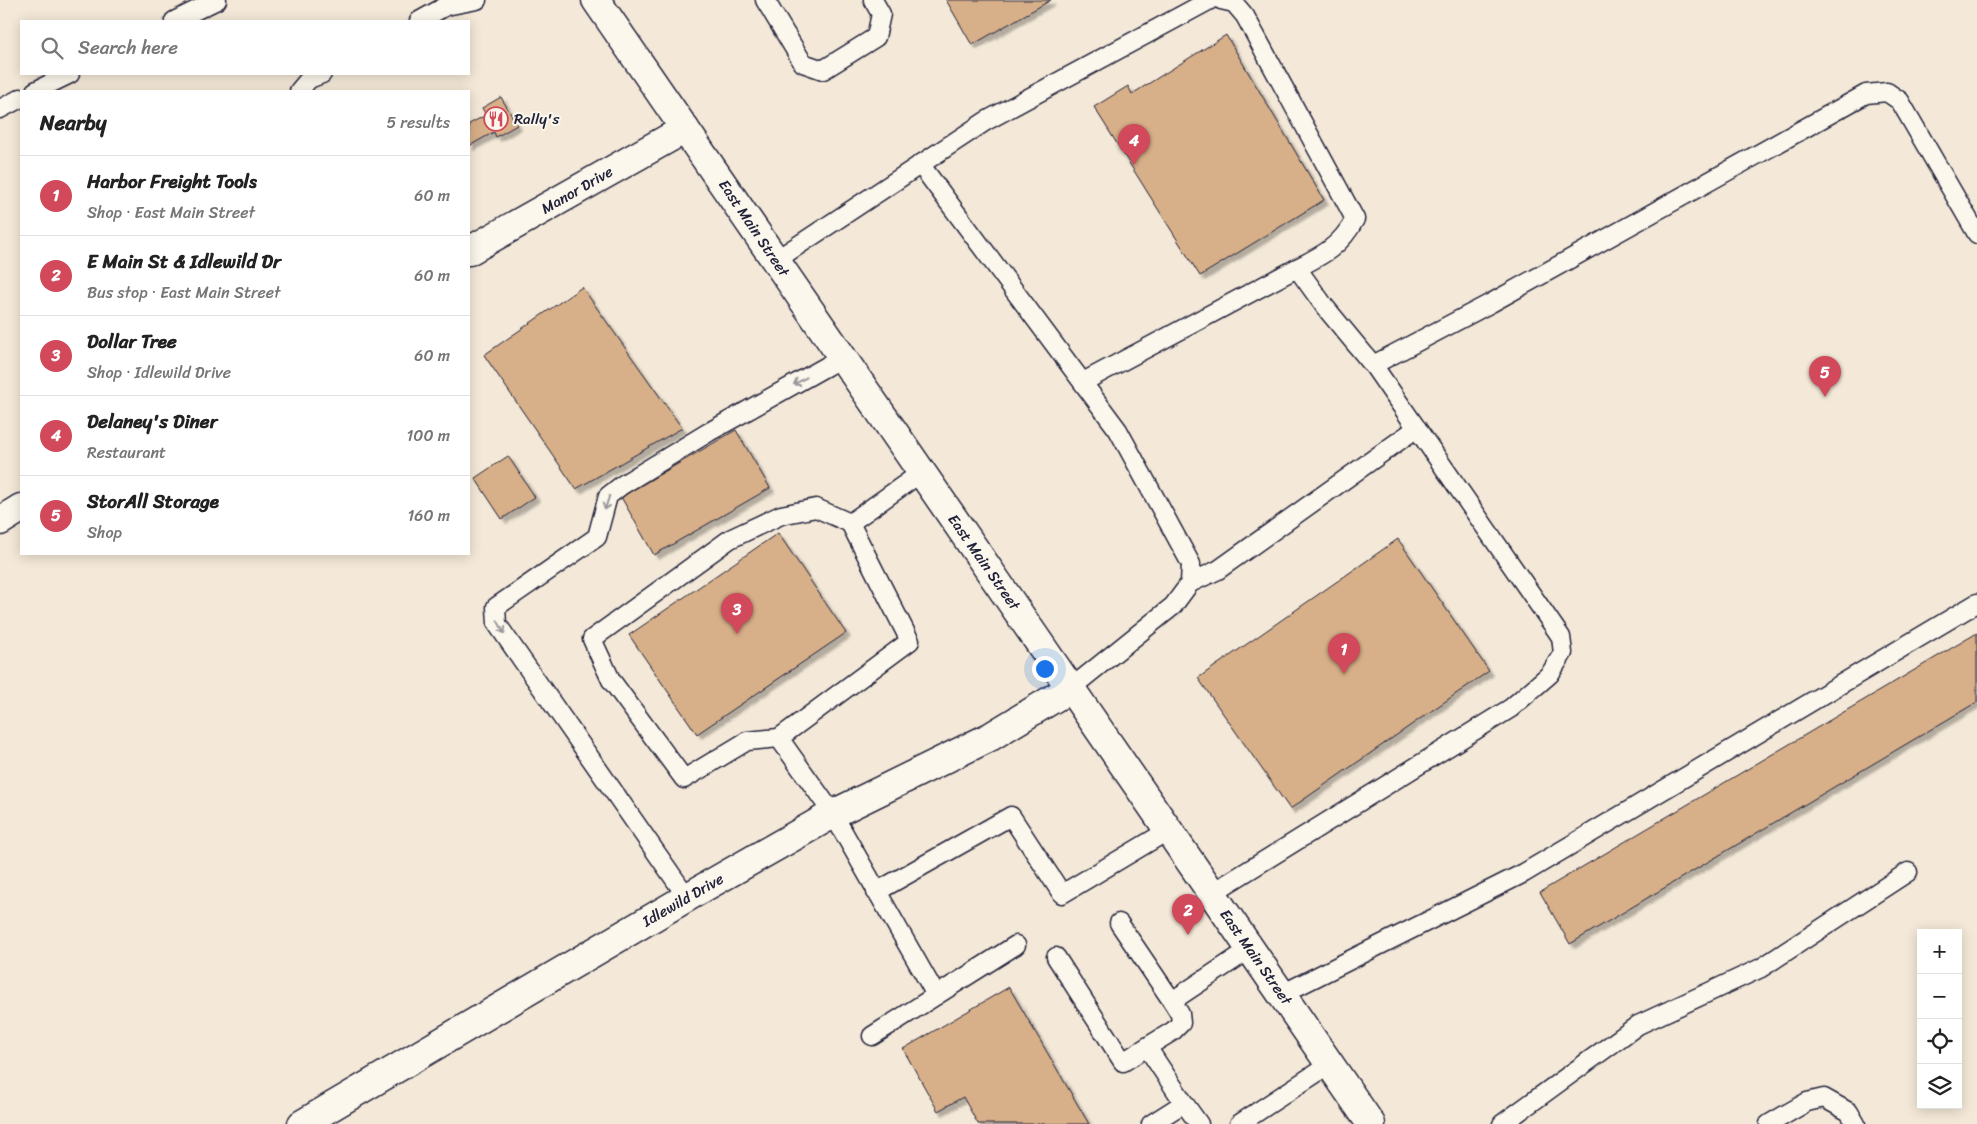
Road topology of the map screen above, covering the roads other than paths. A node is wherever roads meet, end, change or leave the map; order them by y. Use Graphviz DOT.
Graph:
graph roads {
  1 [pos="217,0"];
  2 [pos="477,0"];
  3 [pos="596,0"];
  4 [pos="765,0"];
  5 [pos="873,0"];
  6 [pos="1210,0"];
  7 [pos="1221,0"];
  8 [pos="176,20"];
  9 [pos="421,20"];
  10 [pos="68,75"];
  11 [pos="319,75"];
  12 [pos="37,90"];
  13 [pos="300,90"];
  14 [pos="20,99"];
  15 [pos="0,109"];
  16 [pos="685,128"];
  17 [pos="920,164"];
  18 [pos="1977,234"];
  19 [pos="470,251"];
  20 [pos="776,260"];
  21 [pos="1297,268"];
  22 [pos="843,357"];
  23 [pos="1373,365"];
  24 [pos="1082,382"];
  25 [pos="1417,428"];
  26 [pos="922,472"];
  27 [pos="20,509"];
  28 [pos="0,521"];
  29 [pos="850,523"];
  30 [pos="1190,584"];
  31 [pos="1977,603"];
  32 [pos="1071,688"];
  33 [pos="779,738"];
  34 [pos="833,814"];
  35 [pos="1169,830"];
  36 [pos="1908,872"];
  37 [pos="876,892"];
  38 [pos="1212,893"];
  39 [pos="686,897"];
  40 [pos="1119,923"];
  41 [pos="1016,945"];
  42 [pos="1250,949"];
  43 [pos="1056,957"];
  44 [pos="1282,994"];
  45 [pos="936,995"];
  46 [pos="1172,1001"];
  47 [pos="872,1036"];
  48 [pos="1147,1047"];
  49 [pos="1330,1064"];
  50 [pos="1184,1103"];
  51 [pos="302,1124"];
  52 [pos="1152,1124"];
  53 [pos="1199,1124"];
  54 [pos="1239,1124"];
  55 [pos="1371,1124"];
  56 [pos="1502,1124"];
  57 [pos="1769,1124"];
  58 [pos="1856,1124"];
  1 -- 8 [label="lane"];
  2 -- 9 [label="lane"];
  3 -- 16 [label="main road, East Main Street"];
  4 -- 5 [label="lane"];
  6 -- 17 [label="lane"];
  7 -- 21 [label="lane"];
  10 -- 12 [label="lane"];
  11 -- 13 [label="lane"];
  14 -- 15 [label="lane"];
  16 -- 19 [label="main road, Manor Drive"];
  16 -- 20 [label="main road, East Main Street"];
  17 -- 20 [label="lane"];
  17 -- 24 [label="lane"];
  18 -- 23 [label="lane"];
  20 -- 22 [label="main road, East Main Street"];
  21 -- 23 [label="lane"];
  21 -- 24 [label="lane"];
  22 -- 26 [label="main road, East Main Street"];
  22 -- 39 [label="lane, one-way"];
  23 -- 25 [label="lane"];
  24 -- 30 [label="lane"];
  25 -- 30 [label="lane"];
  25 -- 38 [label="lane"];
  26 -- 29 [label="lane"];
  26 -- 32 [label="main road, East Main Street"];
  27 -- 28 [label="main road"];
  29 -- 33 [label="lane"];
  29 -- 33 [label="lane"];
  30 -- 32 [label="lane"];
  31 -- 44 [label="lane"];
  32 -- 34 [label="main road, Idlewild Drive"];
  32 -- 35 [label="main road, East Main Street"];
  33 -- 34 [label="lane"];
  34 -- 37 [label="lane"];
  34 -- 39 [label="main road, Idlewild Drive"];
  35 -- 37 [label="lane"];
  35 -- 38 [label="main road, East Main Street"];
  36 -- 56 [label="lane"];
  37 -- 45 [label="lane"];
  38 -- 42 [label="main road, East Main Street"];
  39 -- 51 [label="main road, Idlewild Drive"];
  40 -- 46 [label="lane"];
  41 -- 45 [label="lane"];
  42 -- 44 [label="main road, East Main Street"];
  42 -- 46 [label="lane"];
  43 -- 48 [label="lane"];
  44 -- 49 [label="main road, East Main Street"];
  45 -- 47 [label="lane"];
  46 -- 48 [label="lane"];
  48 -- 50 [label="lane"];
  49 -- 54 [label="lane"];
  49 -- 55 [label="main road, East Main Street"];
  50 -- 52 [label="lane"];
  50 -- 53 [label="lane"];
  57 -- 58 [label="lane"];
}
